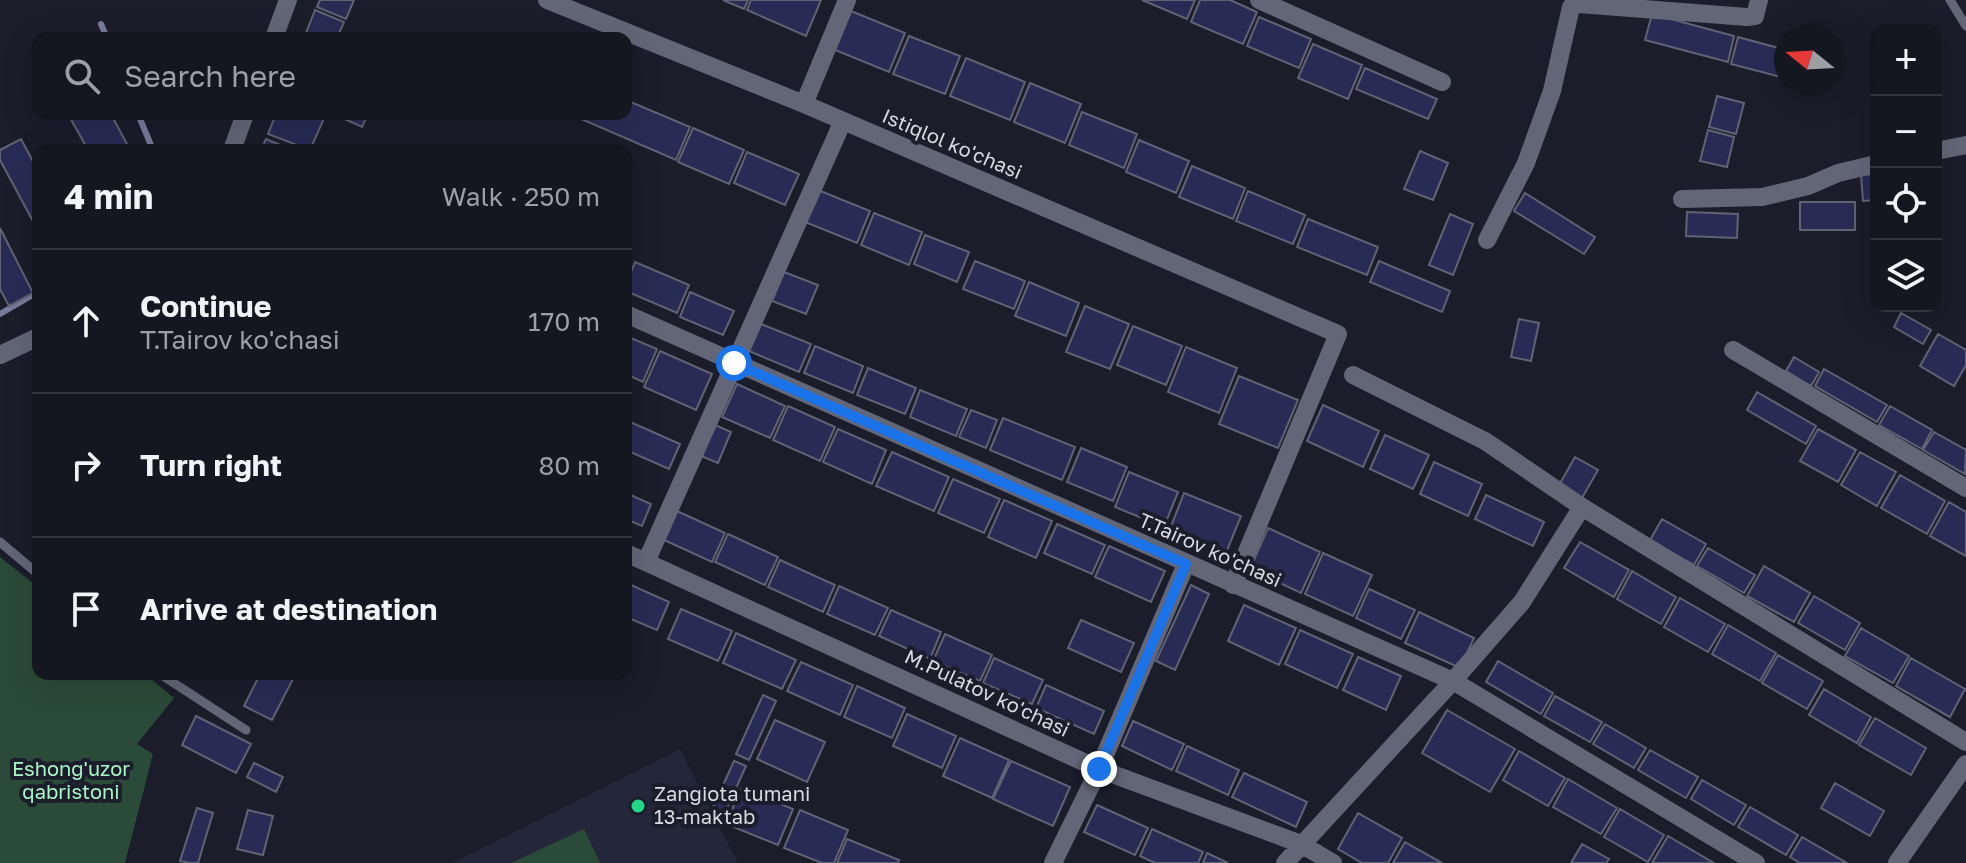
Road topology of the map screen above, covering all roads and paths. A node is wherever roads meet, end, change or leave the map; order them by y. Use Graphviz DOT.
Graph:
graph roads {
  1 [pos="288,0"];
  2 [pos="547,0"];
  3 [pos="847,0"];
  4 [pos="1259,0"];
  5 [pos="1759,0"];
  6 [pos="1950,0"];
  7 [pos="1966,26"];
  8 [pos="276,32"];
  9 [pos="626,32"];
  10 [pos="632,34"];
  11 [pos="1442,82"];
  12 [pos="804,104"];
  13 [pos="243,120"];
  14 [pos="843,121"];
  15 [pos="234,144"];
  16 [pos="1966,145"];
  17 [pos="1942,150"];
  18 [pos="1870,165"];
  19 [pos="1682,199"];
  20 [pos="1487,240"];
  21 [pos="632,317"];
  22 [pos="32,340"];
  23 [pos="1733,350"];
  24 [pos="0,355"];
  25 [pos="734,363"];
  26 [pos="1353,375"];
  27 [pos="1966,488"];
  28 [pos="1582,507"];
  29 [pos="0,542"];
  30 [pos="632,556"];
  31 [pos="646,562"];
  32 [pos="1186,564"];
  33 [pos="32,569"];
  34 [pos="1233,585"];
  35 [pos="169,680"];
  36 [pos="1453,681"];
  37 [pos="246,730"];
  38 [pos="1966,742"];
  39 [pos="1965,768"];
  40 [pos="1099,769"];
  41 [pos="1301,844"];
  42 [pos="1053,863"];
  43 [pos="1285,863"];
  44 [pos="1333,863"];
  45 [pos="1756,863"];
  46 [pos="1897,863"];
  1 -- 8 [label="street"];
  2 -- 9 [label="street, Istiqlol ko'chasi"];
  3 -- 12 [label="street"];
  4 -- 11 [label="street"];
  5 -- 20 [label="street"];
  6 -- 7 [label="lane"];
  10 -- 12 [label="street, Istiqlol ko'chasi"];
  12 -- 14 [label="street, Istiqlol ko'chasi"];
  13 -- 15 [label="street"];
  14 -- 25 [label="street"];
  14 -- 34 [label="street, Istiqlol ko'chasi"];
  16 -- 17 [label="street"];
  18 -- 19 [label="street"];
  21 -- 25 [label="street, T.Tairov ko'chasi"];
  22 -- 24 [label="street"];
  23 -- 27 [label="street"];
  25 -- 31 [label="street"];
  25 -- 32 [label="street, T.Tairov ko'chasi"];
  26 -- 28 [label="street"];
  28 -- 36 [label="street"];
  28 -- 38 [label="street"];
  29 -- 33 [label="lane"];
  30 -- 31 [label="street, M.Pulatov ko'chasi"];
  31 -- 40 [label="street, M.Pulatov ko'chasi"];
  32 -- 34 [label="street, T.Tairov ko'chasi"];
  32 -- 40 [label="street"];
  34 -- 36 [label="street, T.Tairov ko'chasi"];
  35 -- 37 [label="lane"];
  36 -- 41 [label="street"];
  36 -- 45 [label="street, T.Tairov ko'chasi"];
  39 -- 46 [label="street"];
  40 -- 41 [label="street, M.Pulatov ko'chasi"];
  40 -- 42 [label="street"];
  41 -- 43 [label="street"];
  41 -- 44 [label="street, M.Pulatov ko'chasi"];
}
